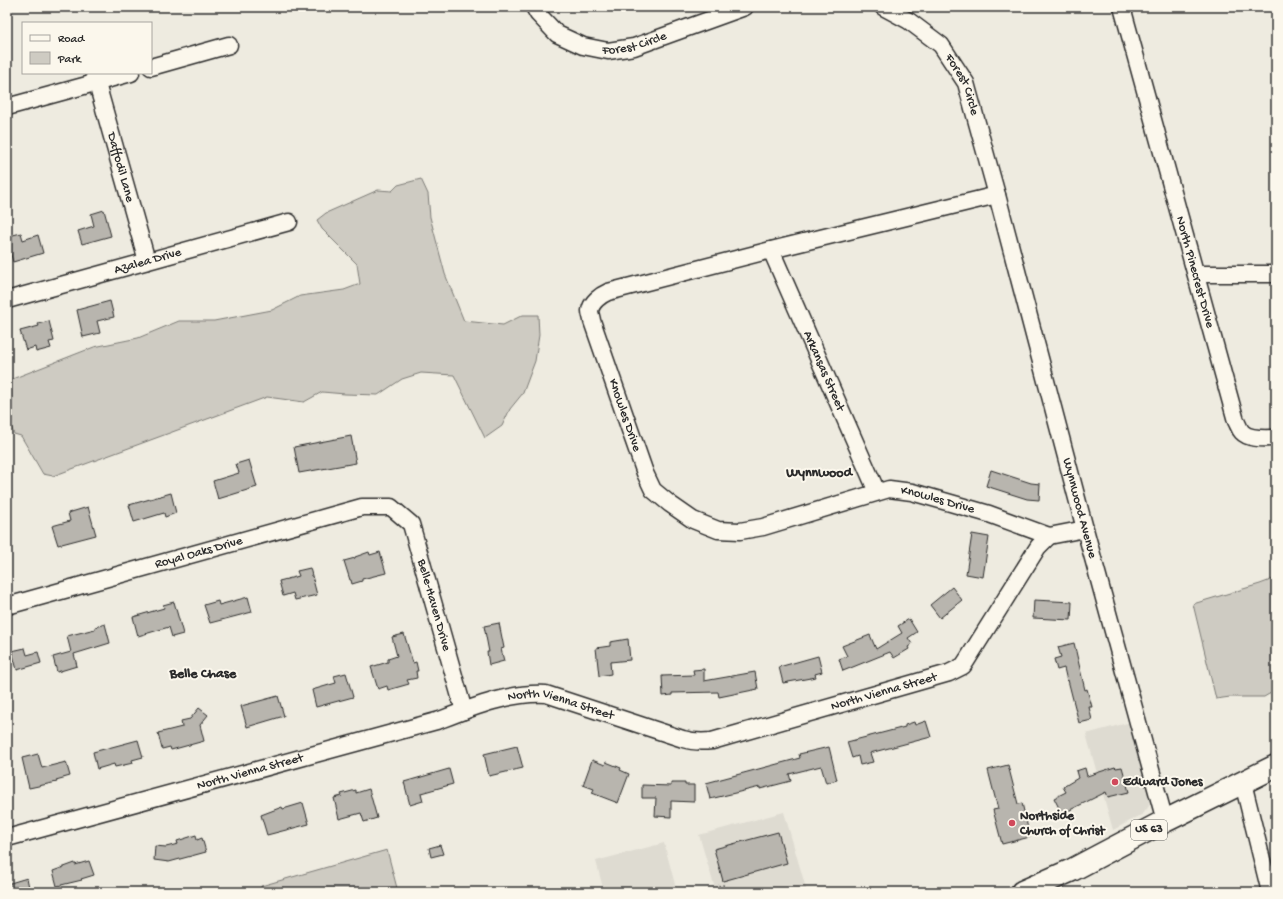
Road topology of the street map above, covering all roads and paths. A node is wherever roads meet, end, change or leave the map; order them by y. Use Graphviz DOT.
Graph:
graph roads {
  1 [pos="534,7"];
  2 [pos="745,7"];
  3 [pos="883,7"];
  4 [pos="1122,7"];
  5 [pos="229,45"];
  6 [pos="152,67"];
  7 [pos="124,74"];
  8 [pos="95,78"];
  9 [pos="7,108"];
  10 [pos="997,195"];
  11 [pos="288,222"];
  12 [pos="770,250"];
  13 [pos="147,261"];
  14 [pos="1196,274"];
  15 [pos="1276,274"];
  16 [pos="7,300"];
  17 [pos="1276,438"];
  18 [pos="877,492"];
  19 [pos="391,507"];
  20 [pos="1085,529"];
  21 [pos="1049,536"];
  22 [pos="7,606"];
  23 [pos="464,711"];
  24 [pos="1276,766"];
  25 [pos="1243,784"];
  26 [pos="1165,821"];
  27 [pos="7,838"];
  28 [pos="724,884"];
  29 [pos="719,892"];
  30 [pos="1022,892"];
  31 [pos="1270,892"];
  1 -- 2 [label="street, Forest Circle"];
  3 -- 10 [label="street, Forest Circle"];
  4 -- 14 [label="street, North Pinecrest Drive"];
  5 -- 6 [label="street"];
  7 -- 8 [label="street"];
  8 -- 9 [label="street"];
  8 -- 13 [label="street, Daffodil Lane"];
  10 -- 12 [label="street, Knowles Drive"];
  10 -- 20 [label="street, Wynnwood Avenue"];
  11 -- 13 [label="street, Azalea Drive"];
  12 -- 18 [label="street, Arkansas Street"];
  12 -- 18 [label="street, Knowles Drive"];
  13 -- 16 [label="street, Azalea Drive"];
  14 -- 15 [label="street"];
  14 -- 17 [label="street, North Pinecrest Drive"];
  18 -- 21 [label="street, Knowles Drive"];
  19 -- 22 [label="street, Royal Oaks Drive"];
  19 -- 23 [label="street, Belle-Haven Drive"];
  20 -- 21 [label="street"];
  20 -- 26 [label="street, Wynnwood Avenue"];
  21 -- 23 [label="street, North Vienna Street"];
  23 -- 27 [label="street, North Vienna Street"];
  24 -- 25 [label="highway, US 63"];
  25 -- 26 [label="highway, US 63"];
  25 -- 31 [label="street"];
  26 -- 30 [label="highway, US 63"];
  28 -- 29 [label="path"];
}
